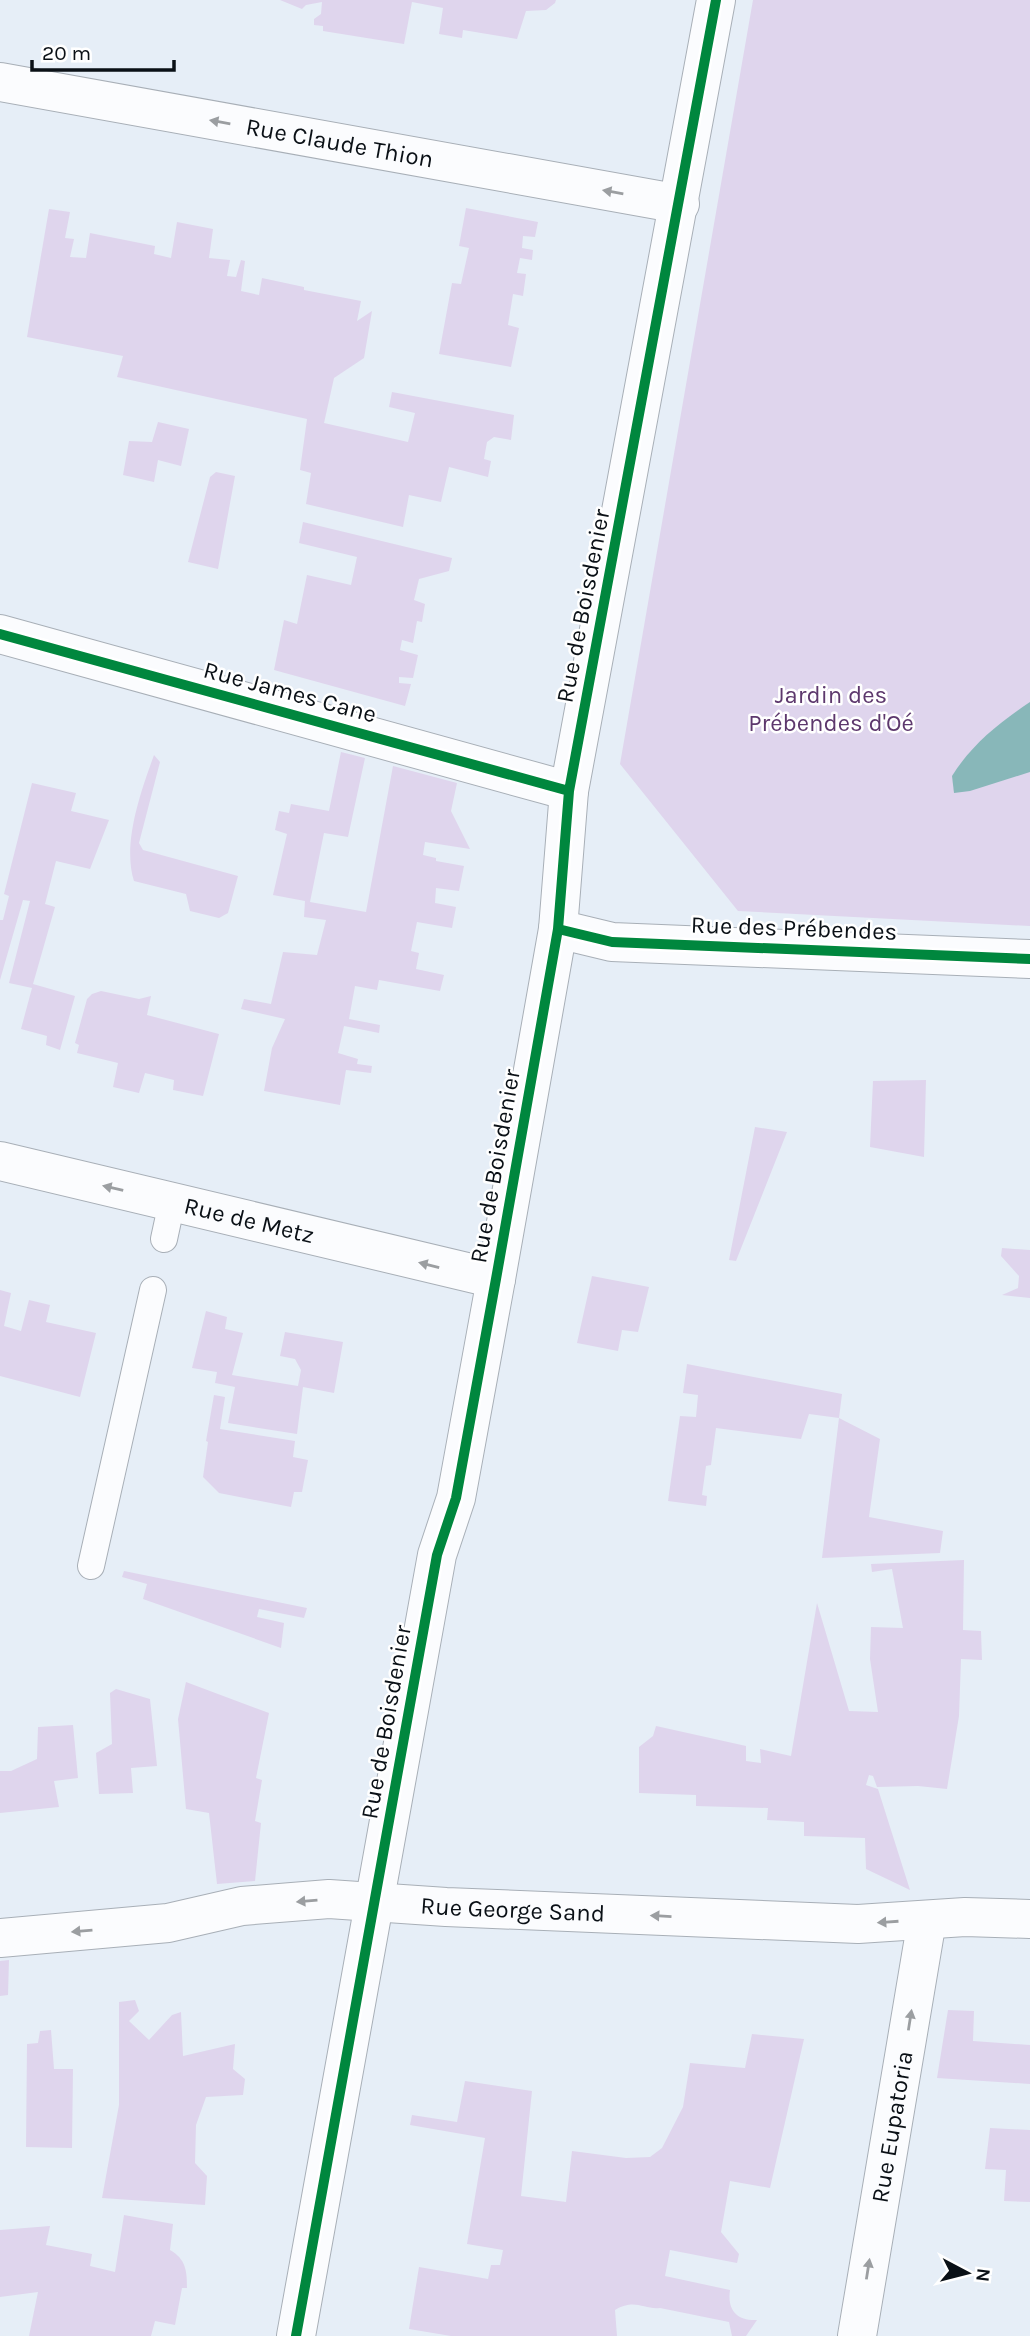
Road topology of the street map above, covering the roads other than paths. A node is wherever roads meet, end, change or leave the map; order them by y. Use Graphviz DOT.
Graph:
graph roads {
  1 [pos="716,0"];
  2 [pos="0,82"];
  3 [pos="680,204"];
  4 [pos="0,634"];
  5 [pos="569,791"];
  6 [pos="558,929"];
  7 [pos="1030,959"];
  8 [pos="0,1161"];
  9 [pos="172,1202"];
  10 [pos="164,1239"];
  11 [pos="496,1279"];
  12 [pos="153,1290"];
  13 [pos="91,1566"];
  14 [pos="375,1902"];
  15 [pos="1030,1919"];
  16 [pos="928,1920"];
  17 [pos="0,1938"];
  18 [pos="296,2336"];
  19 [pos="857,2336"];
  1 -- 3 [label="street, Rue de Boisdenier"];
  3 -- 2 [label="street, Rue Claude Thion, one-way"];
  3 -- 5 [label="street, Rue de Boisdenier"];
  4 -- 5 [label="street, Rue James Cane"];
  5 -- 6 [label="street, Rue de Boisdenier"];
  6 -- 7 [label="street, Rue des Prébendes"];
  6 -- 11 [label="street, Rue de Boisdenier"];
  9 -- 8 [label="street, Rue de Metz, one-way"];
  9 -- 10 [label="lane"];
  11 -- 9 [label="street, Rue de Metz, one-way"];
  11 -- 14 [label="street, Rue de Boisdenier"];
  12 -- 13 [label="lane"];
  16 -- 14 [label="street, Rue George Sand, one-way"];
  14 -- 17 [label="street, Rue George Sand, one-way"];
  14 -- 18 [label="street, Rue de Boisdenier"];
  15 -- 16 [label="street, Rue George Sand"];
  19 -- 16 [label="street, Rue Eupatoria, one-way"];
}
